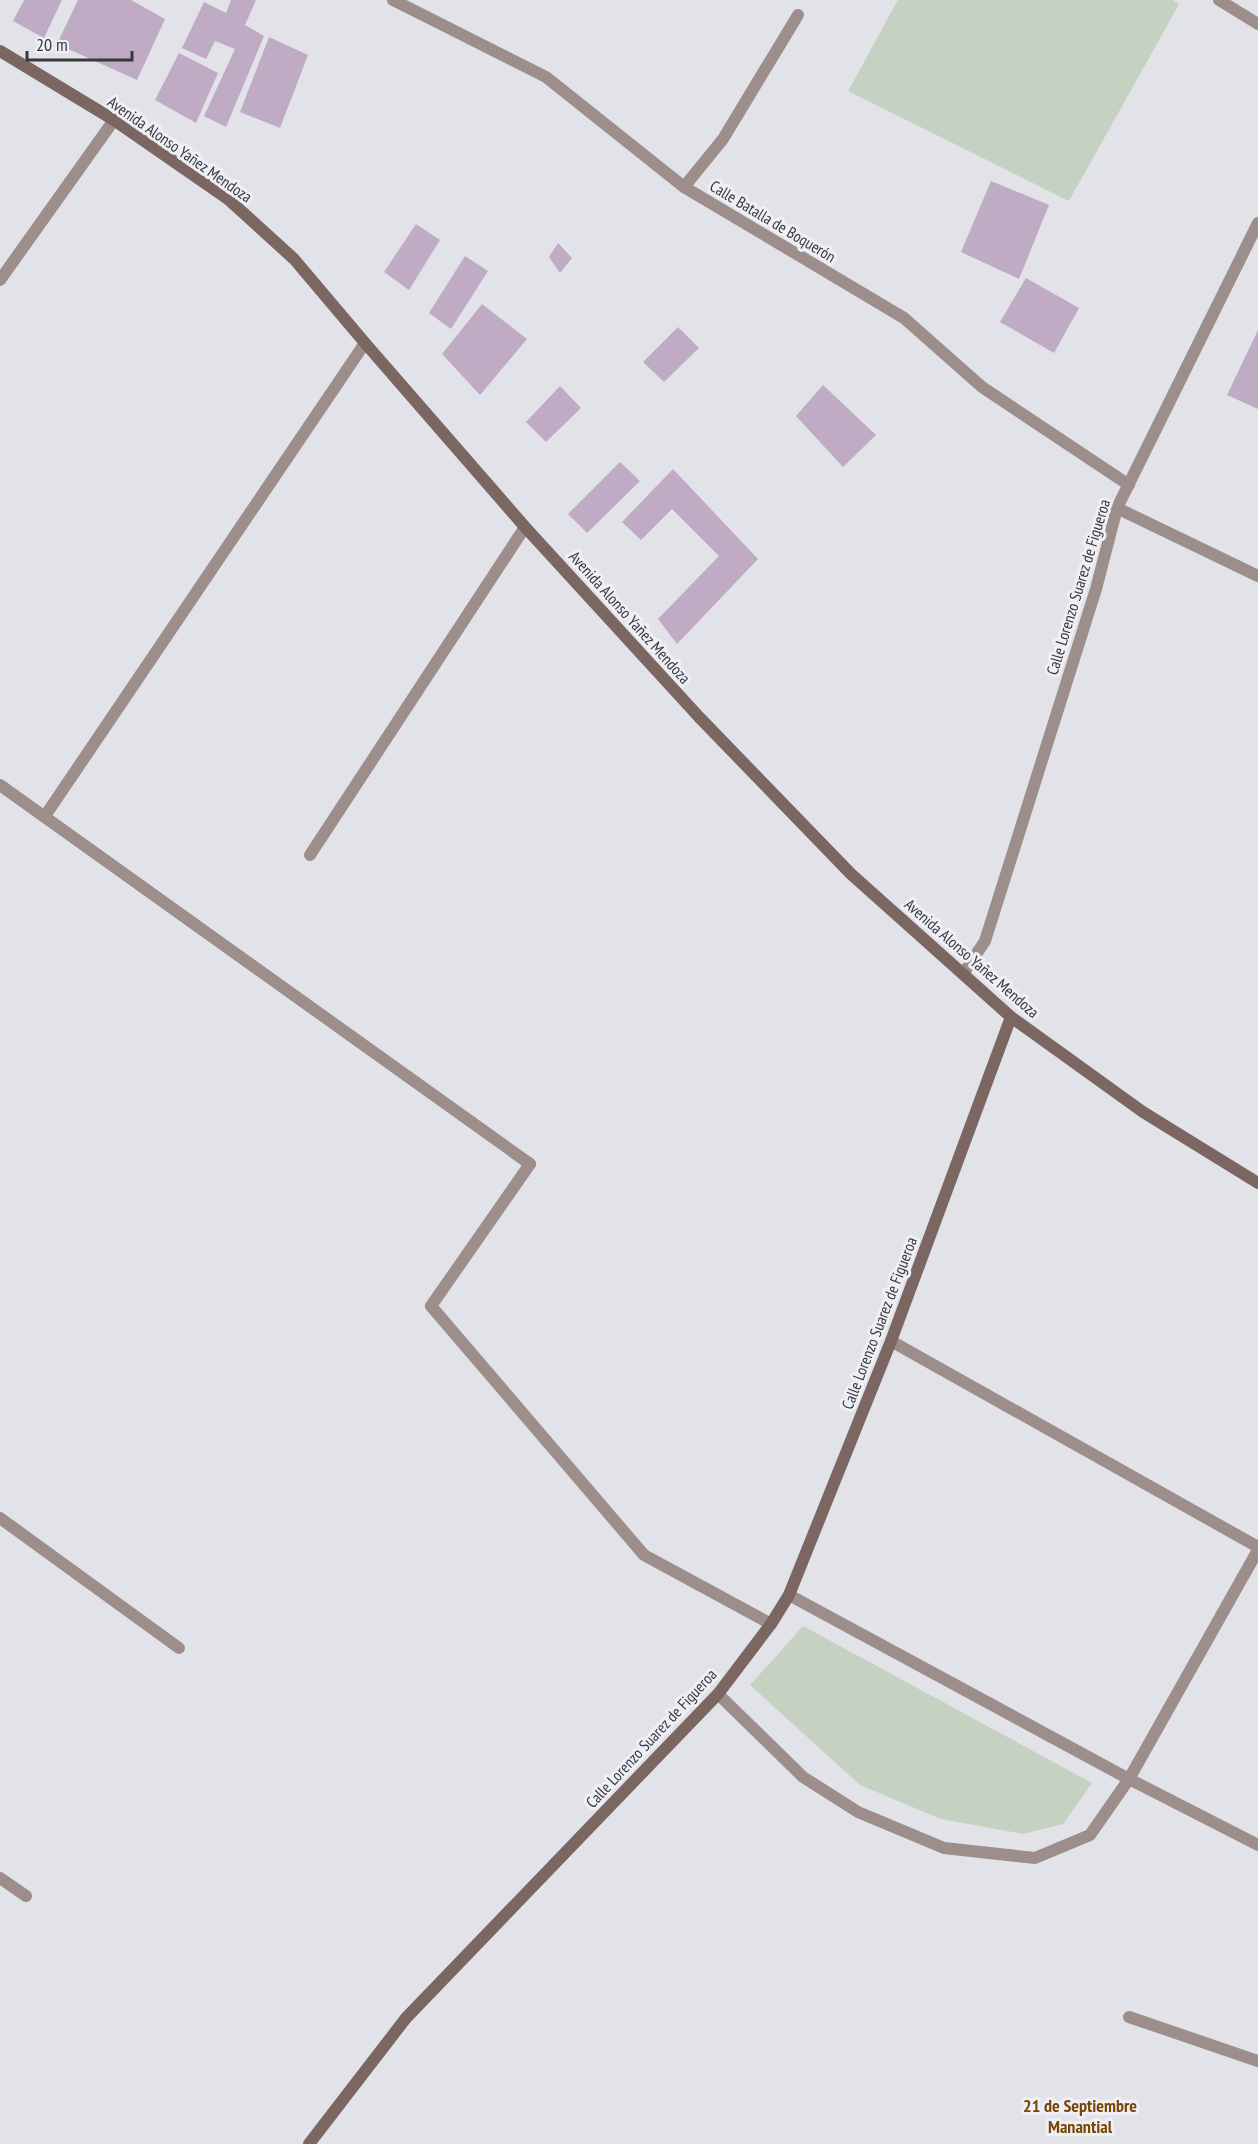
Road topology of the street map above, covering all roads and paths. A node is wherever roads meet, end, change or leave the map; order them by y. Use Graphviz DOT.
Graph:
graph roads {
  1 [pos="393,0"];
  2 [pos="1219,0"];
  3 [pos="798,15"];
  4 [pos="1258,24"];
  5 [pos="0,51"];
  6 [pos="114,120"];
  7 [pos="684,187"];
  8 [pos="1258,223"];
  9 [pos="0,280"];
  10 [pos="365,343"];
  11 [pos="1129,485"];
  12 [pos="1117,508"];
  13 [pos="525,527"];
  14 [pos="1258,576"];
  15 [pos="0,785"];
  16 [pos="45,816"];
  17 [pos="310,855"];
  18 [pos="963,974"];
  19 [pos="1011,1017"];
  20 [pos="1258,1183"];
  21 [pos="891,1341"];
  22 [pos="0,1518"];
  23 [pos="1258,1549"];
  24 [pos="789,1595"];
  25 [pos="771,1624"];
  26 [pos="179,1648"];
  27 [pos="718,1694"];
  28 [pos="1129,1779"];
  29 [pos="1258,1845"];
  30 [pos="0,1878"];
  31 [pos="26,1896"];
  32 [pos="1128,2017"];
  33 [pos="1258,2061"];
  34 [pos="309,2144"];
  1 -- 7 [label="street, Calle Batalla de Boquerón"];
  2 -- 4 [label="street"];
  3 -- 7 [label="street"];
  5 -- 6 [label="main road, Avenida Alonso Yañez Mendoza"];
  6 -- 9 [label="street"];
  6 -- 10 [label="main road, Avenida Alonso Yañez Mendoza"];
  7 -- 11 [label="street, Calle Batalla de Boquerón"];
  8 -- 11 [label="street, Calle Lorenzo Suarez de Figueroa"];
  10 -- 13 [label="main road, Avenida Alonso Yañez Mendoza"];
  10 -- 16 [label="street"];
  11 -- 12 [label="street, Calle Lorenzo Suarez de Figueroa"];
  12 -- 14 [label="street"];
  12 -- 18 [label="street, Calle Lorenzo Suarez de Figueroa"];
  13 -- 17 [label="street"];
  13 -- 18 [label="main road, Avenida Alonso Yañez Mendoza"];
  15 -- 16 [label="street"];
  16 -- 25 [label="street"];
  18 -- 19 [label="main road, Avenida Alonso Yañez Mendoza"];
  19 -- 20 [label="main road, Avenida Alonso Yañez Mendoza"];
  19 -- 21 [label="main road, Calle Lorenzo Suarez de Figueroa"];
  21 -- 23 [label="street"];
  21 -- 24 [label="main road, Calle Lorenzo Suarez de Figueroa"];
  22 -- 26 [label="street"];
  23 -- 28 [label="street"];
  24 -- 25 [label="main road, Calle Lorenzo Suarez de Figueroa"];
  24 -- 28 [label="street"];
  25 -- 27 [label="main road, Calle Lorenzo Suarez de Figueroa"];
  27 -- 28 [label="street"];
  27 -- 34 [label="main road, Calle Lorenzo Suarez de Figueroa"];
  28 -- 29 [label="street"];
  30 -- 31 [label="street"];
  32 -- 33 [label="street"];
}
